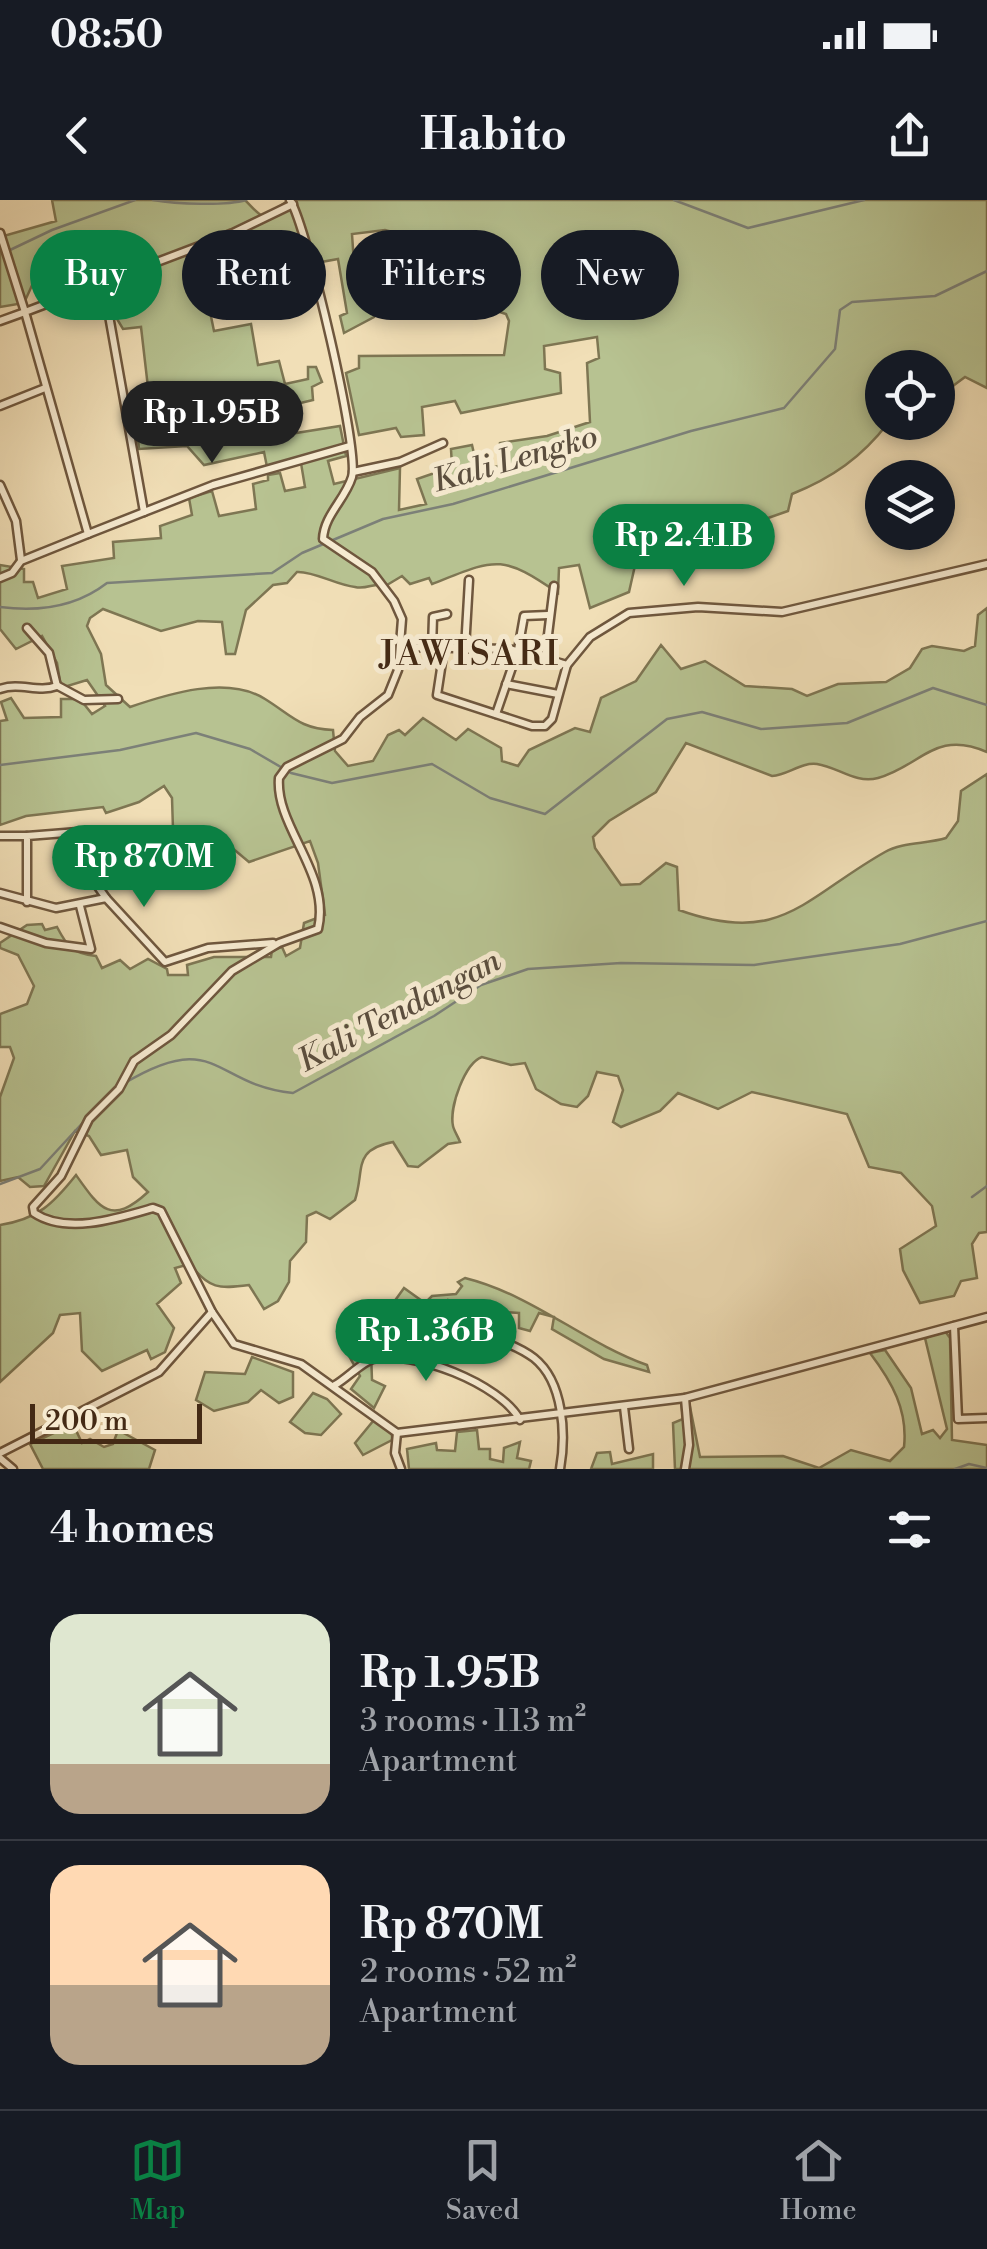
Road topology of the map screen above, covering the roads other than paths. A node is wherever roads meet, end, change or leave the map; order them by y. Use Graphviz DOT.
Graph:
graph roads {
  1 [pos="292,202"];
  2 [pos="1,236"];
  3 [pos="162,260"];
  4 [pos="30,310"];
  5 [pos="25,312"];
  6 [pos="110,320"];
  7 [pos="0,322"];
  8 [pos="45,388"];
  9 [pos="0,406"];
  10 [pos="443,443"];
  11 [pos="350,446"];
  12 [pos="353,472"];
  13 [pos="0,485"];
  14 [pos="144,512"];
  15 [pos="88,534"];
  16 [pos="20,561"];
  17 [pos="987,564"];
  18 [pos="0,578"];
  19 [pos="468,580"];
  20 [pos="554,586"];
  21 [pos="447,614"];
  22 [pos="548,615"];
  23 [pos="28,628"];
  24 [pos="401,647"];
  25 [pos="432,648"];
  26 [pos="444,649"];
  27 [pos="465,649"];
  28 [pos="518,650"];
  29 [pos="544,659"];
  30 [pos="566,665"];
  31 [pos="506,684"];
  32 [pos="57,686"];
  33 [pos="0,689"];
  34 [pos="558,694"];
  35 [pos="118,699"];
  36 [pos="496,714"];
  37 [pos="0,836"];
  38 [pos="26,836"];
  39 [pos="0,893"];
  40 [pos="106,898"];
  41 [pos="27,902"];
  42 [pos="80,906"];
  43 [pos="0,927"];
  44 [pos="279,942"];
  45 [pos="212,1312"];
  46 [pos="987,1317"];
  47 [pos="446,1322"];
  48 [pos="954,1326"];
  49 [pos="334,1385"];
  50 [pos="685,1398"];
  51 [pos="624,1407"];
  52 [pos="562,1415"];
  53 [pos="987,1418"];
  54 [pos="520,1420"];
  55 [pos="397,1433"];
  56 [pos="629,1450"];
  57 [pos="0,1456"];
  58 [pos="13,1469"];
  59 [pos="401,1469"];
  60 [pos="560,1469"];
  61 [pos="685,1469"];
  1 -- 3 [label="street"];
  1 -- 11 [label="street"];
  2 -- 5 [label="street"];
  4 -- 5 [label="street"];
  5 -- 7 [label="street"];
  5 -- 8 [label="street"];
  6 -- 14 [label="street"];
  8 -- 9 [label="street"];
  8 -- 15 [label="street"];
  10 -- 12 [label="street"];
  11 -- 12 [label="street"];
  11 -- 14 [label="street"];
  12 -- 24 [label="street"];
  13 -- 16 [label="street"];
  14 -- 15 [label="street"];
  15 -- 16 [label="street"];
  16 -- 18 [label="street"];
  17 -- 30 [label="street"];
  19 -- 27 [label="street"];
  20 -- 22 [label="street"];
  21 -- 25 [label="street"];
  22 -- 28 [label="street"];
  22 -- 29 [label="street"];
  23 -- 32 [label="street"];
  24 -- 25 [label="street"];
  24 -- 44 [label="street"];
  25 -- 26 [label="street"];
  26 -- 27 [label="street"];
  26 -- 36 [label="street"];
  27 -- 28 [label="street"];
  28 -- 29 [label="street"];
  28 -- 31 [label="street"];
  29 -- 30 [label="street"];
  30 -- 34 [label="street"];
  31 -- 34 [label="street"];
  31 -- 36 [label="street"];
  32 -- 33 [label="street"];
  32 -- 35 [label="street"];
  34 -- 36 [label="street"];
  37 -- 38 [label="street"];
  38 -- 40 [label="street"];
  38 -- 41 [label="street"];
  39 -- 41 [label="street"];
  40 -- 42 [label="street"];
  40 -- 44 [label="street"];
  41 -- 42 [label="street"];
  42 -- 43 [label="street"];
  44 -- 45 [label="street"];
  45 -- 49 [label="street"];
  45 -- 57 [label="street"];
  46 -- 48 [label="street"];
  47 -- 52 [label="street"];
  48 -- 50 [label="street"];
  48 -- 53 [label="street"];
  49 -- 54 [label="street"];
  49 -- 55 [label="street"];
  50 -- 51 [label="street"];
  50 -- 61 [label="street"];
  51 -- 52 [label="street"];
  51 -- 56 [label="street"];
  52 -- 54 [label="street"];
  52 -- 60 [label="street"];
  54 -- 55 [label="street"];
  55 -- 59 [label="street"];
  57 -- 58 [label="street"];
}
